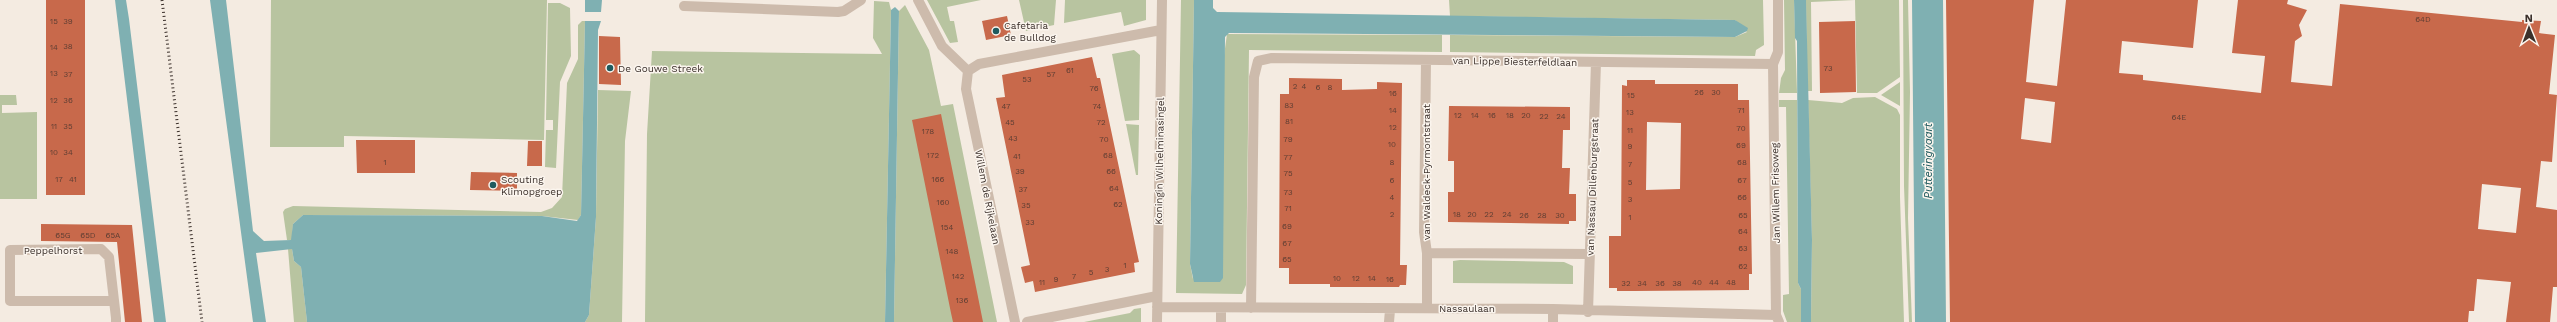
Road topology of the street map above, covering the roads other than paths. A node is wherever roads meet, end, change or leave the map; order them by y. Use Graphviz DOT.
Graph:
graph roads {
  1 [pos="861,0"];
  2 [pos="918,0"];
  3 [pos="1778,0"];
  4 [pos="1162,1"];
  5 [pos="684,6"];
  6 [pos="1161,30"];
  7 [pos="1426,60"];
  8 [pos="1596,62"];
  9 [pos="1773,64"];
  10 [pos="968,71"];
  11 [pos="1427,253"];
  12 [pos="1589,254"];
  13 [pos="1157,296"];
  14 [pos="114,301"];
  15 [pos="1157,307"];
  16 [pos="1221,308"];
  17 [pos="1251,308"];
  18 [pos="1427,308"];
  19 [pos="1553,309"];
  20 [pos="1390,310"];
  21 [pos="1588,312"];
  22 [pos="1778,318"];
  23 [pos="116,322"];
  24 [pos="1015,322"];
  25 [pos="1027,322"];
  26 [pos="1157,322"];
  27 [pos="1221,322"];
  28 [pos="1389,322"];
  29 [pos="1553,322"];
  1 -- 5 [label="street"];
  2 -- 10 [label="street"];
  3 -- 9 [label="street, Jan Willem Frisoweg"];
  4 -- 6 [label="street, Koningin Wilhelminasingel"];
  6 -- 10 [label="street"];
  6 -- 13 [label="street, Koningin Wilhelminasingel"];
  7 -- 8 [label="street, van Lippe Biesterfeldlaan"];
  7 -- 11 [label="street, van Waldeck-Pyrmontstraat"];
  7 -- 17 [label="street, van Lippe Biesterfeldlaan"];
  8 -- 9 [label="street, van Lippe Biesterfeldlaan"];
  8 -- 12 [label="street, van Nassau Dillenburgstraat"];
  9 -- 22 [label="street, Jan Willem Frisoweg"];
  10 -- 24 [label="street, Willem de Rijkelaan"];
  11 -- 12 [label="street"];
  11 -- 18 [label="street, van Waldeck-Pyrmontstraat"];
  12 -- 21 [label="street, van Nassau Dillenburgstraat"];
  13 -- 15 [label="street, Koningin Wilhelminasingel"];
  13 -- 25 [label="street"];
  14 -- 14 [label="street, Peppelhorst"];
  14 -- 23 [label="street, Peppelhorst"];
  15 -- 16 [label="street, Nassaulaan"];
  15 -- 26 [label="street, Koningin Wilhelminasingel"];
  16 -- 17 [label="street, Nassaulaan"];
  16 -- 27 [label="street"];
  17 -- 20 [label="street, Nassaulaan"];
  18 -- 19 [label="street, Nassaulaan"];
  18 -- 20 [label="street, Nassaulaan"];
  19 -- 21 [label="street, Nassaulaan"];
  19 -- 29 [label="street"];
  20 -- 28 [label="street"];
  21 -- 22 [label="street, Nassaulaan"];
}
